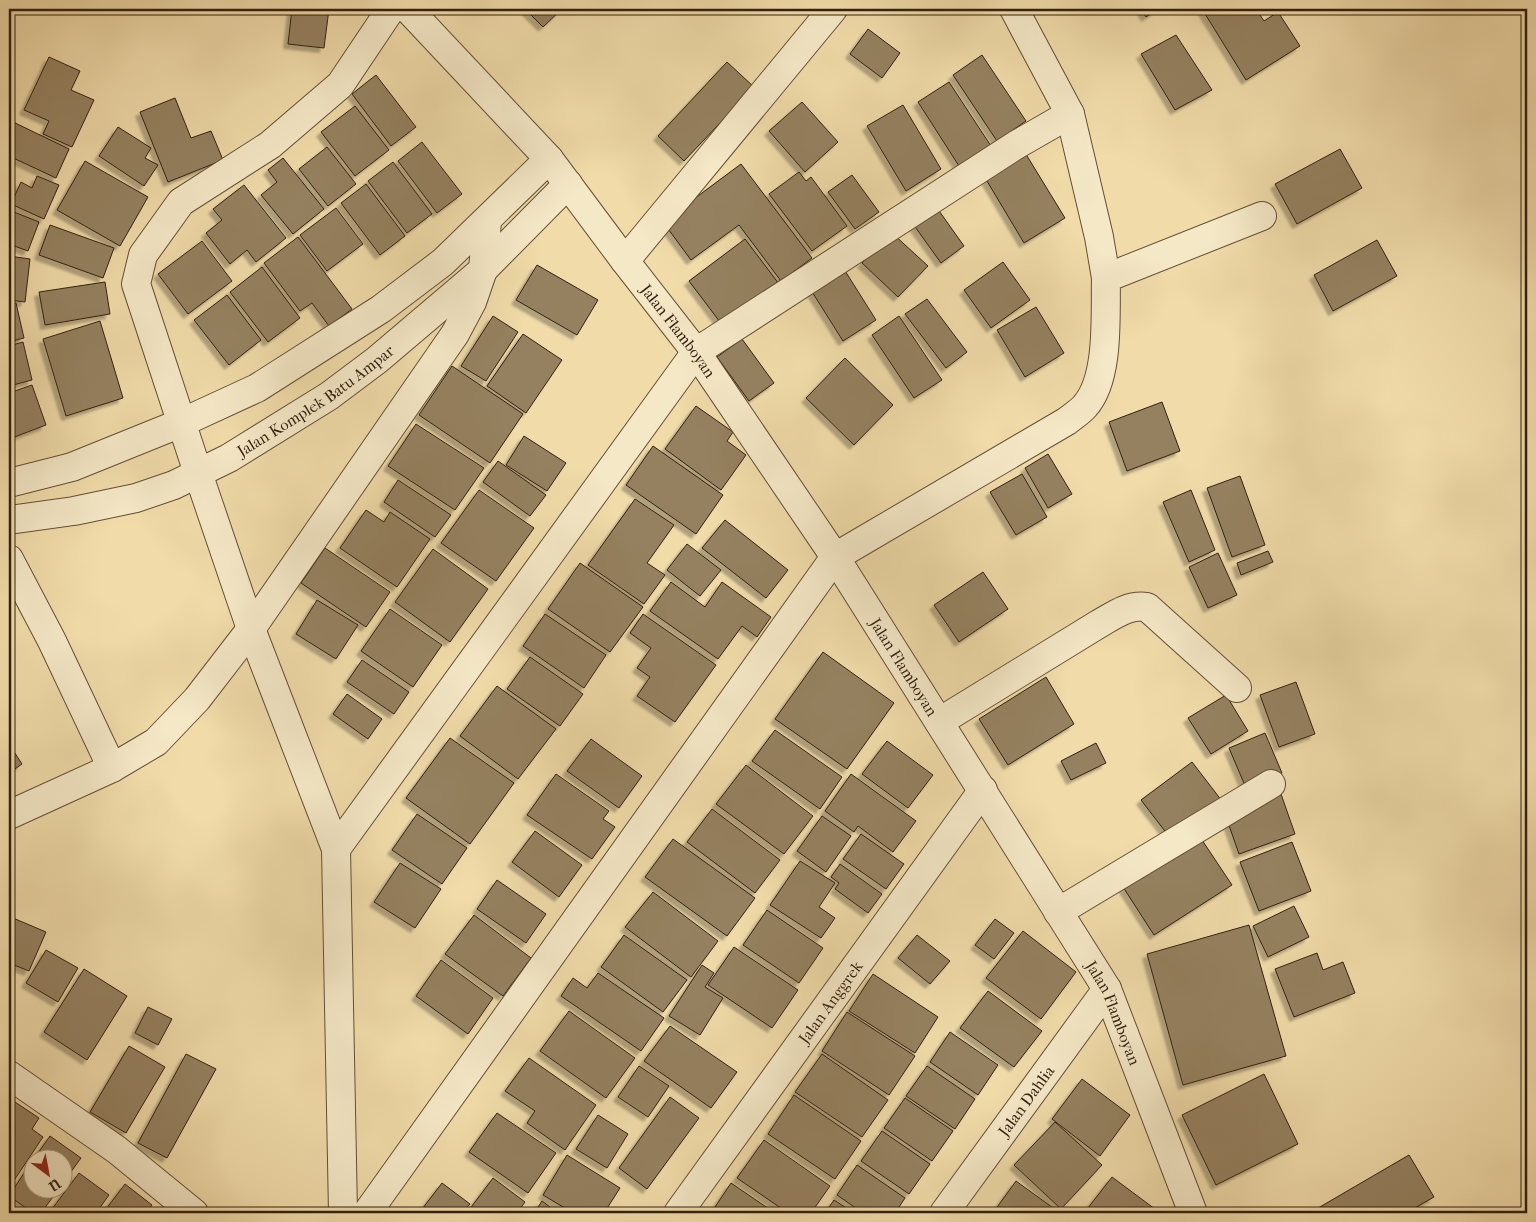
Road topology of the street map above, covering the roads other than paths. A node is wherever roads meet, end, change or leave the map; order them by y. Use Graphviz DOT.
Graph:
graph roads {
  1 [pos="391,9"];
  2 [pos="408,9"];
  3 [pos="834,9"];
  4 [pos="1014,9"];
  5 [pos="1070,114"];
  6 [pos="549,159"];
  7 [pos="568,184"];
  8 [pos="1262,216"];
  9 [pos="487,221"];
  10 [pos="625,261"];
  11 [pos="483,270"];
  12 [pos="1106,278"];
  13 [pos="696,352"];
  14 [pos="181,423"];
  15 [pos="198,473"];
  16 [pos="9,482"];
  17 [pos="9,520"];
  18 [pos="835,557"];
  19 [pos="9,559"];
  20 [pos="251,629"];
  21 [pos="1237,688"];
  22 [pos="939,722"];
  23 [pos="112,768"];
  24 [pos="1271,784"];
  25 [pos="983,790"];
  26 [pos="9,815"];
  27 [pos="336,849"];
  28 [pos="1058,912"];
  29 [pos="1107,989"];
  30 [pos="9,1075"];
  31 [pos="194,1213"];
  32 [pos="343,1213"];
  33 [pos="367,1213"];
  34 [pos="678,1213"];
  35 [pos="944,1213"];
  36 [pos="1193,1213"];
  1 -- 14 [label="street"];
  2 -- 6 [label="street, Jalan Flamboyan"];
  3 -- 10 [label="street"];
  4 -- 5 [label="street"];
  5 -- 12 [label="street"];
  5 -- 13 [label="street"];
  6 -- 7 [label="street, Jalan Flamboyan"];
  6 -- 9 [label="street"];
  7 -- 10 [label="street, Jalan Flamboyan"];
  7 -- 11 [label="street, Jalan Komplek Batu Ampar"];
  8 -- 12 [label="street"];
  9 -- 11 [label="street"];
  9 -- 14 [label="street"];
  10 -- 13 [label="street, Jalan Flamboyan"];
  11 -- 15 [label="street, Jalan Komplek Batu Ampar"];
  11 -- 20 [label="street"];
  12 -- 18 [label="street"];
  13 -- 18 [label="street, Jalan Flamboyan"];
  13 -- 27 [label="street"];
  14 -- 15 [label="street"];
  14 -- 16 [label="street"];
  15 -- 17 [label="street, Jalan Komplek Batu Ampar"];
  15 -- 20 [label="street"];
  18 -- 22 [label="street, Jalan Flamboyan"];
  18 -- 33 [label="street"];
  19 -- 23 [label="street"];
  20 -- 23 [label="street"];
  20 -- 27 [label="street"];
  21 -- 22 [label="street"];
  22 -- 25 [label="street, Jalan Flamboyan"];
  23 -- 26 [label="street"];
  24 -- 28 [label="street"];
  25 -- 28 [label="street, Jalan Flamboyan"];
  25 -- 34 [label="street, Jalan Anggrek"];
  27 -- 32 [label="street"];
  28 -- 29 [label="street, Jalan Flamboyan"];
  29 -- 35 [label="street, Jalan Dahlia"];
  29 -- 36 [label="street, Jalan Flamboyan"];
  30 -- 31 [label="street"];
}
